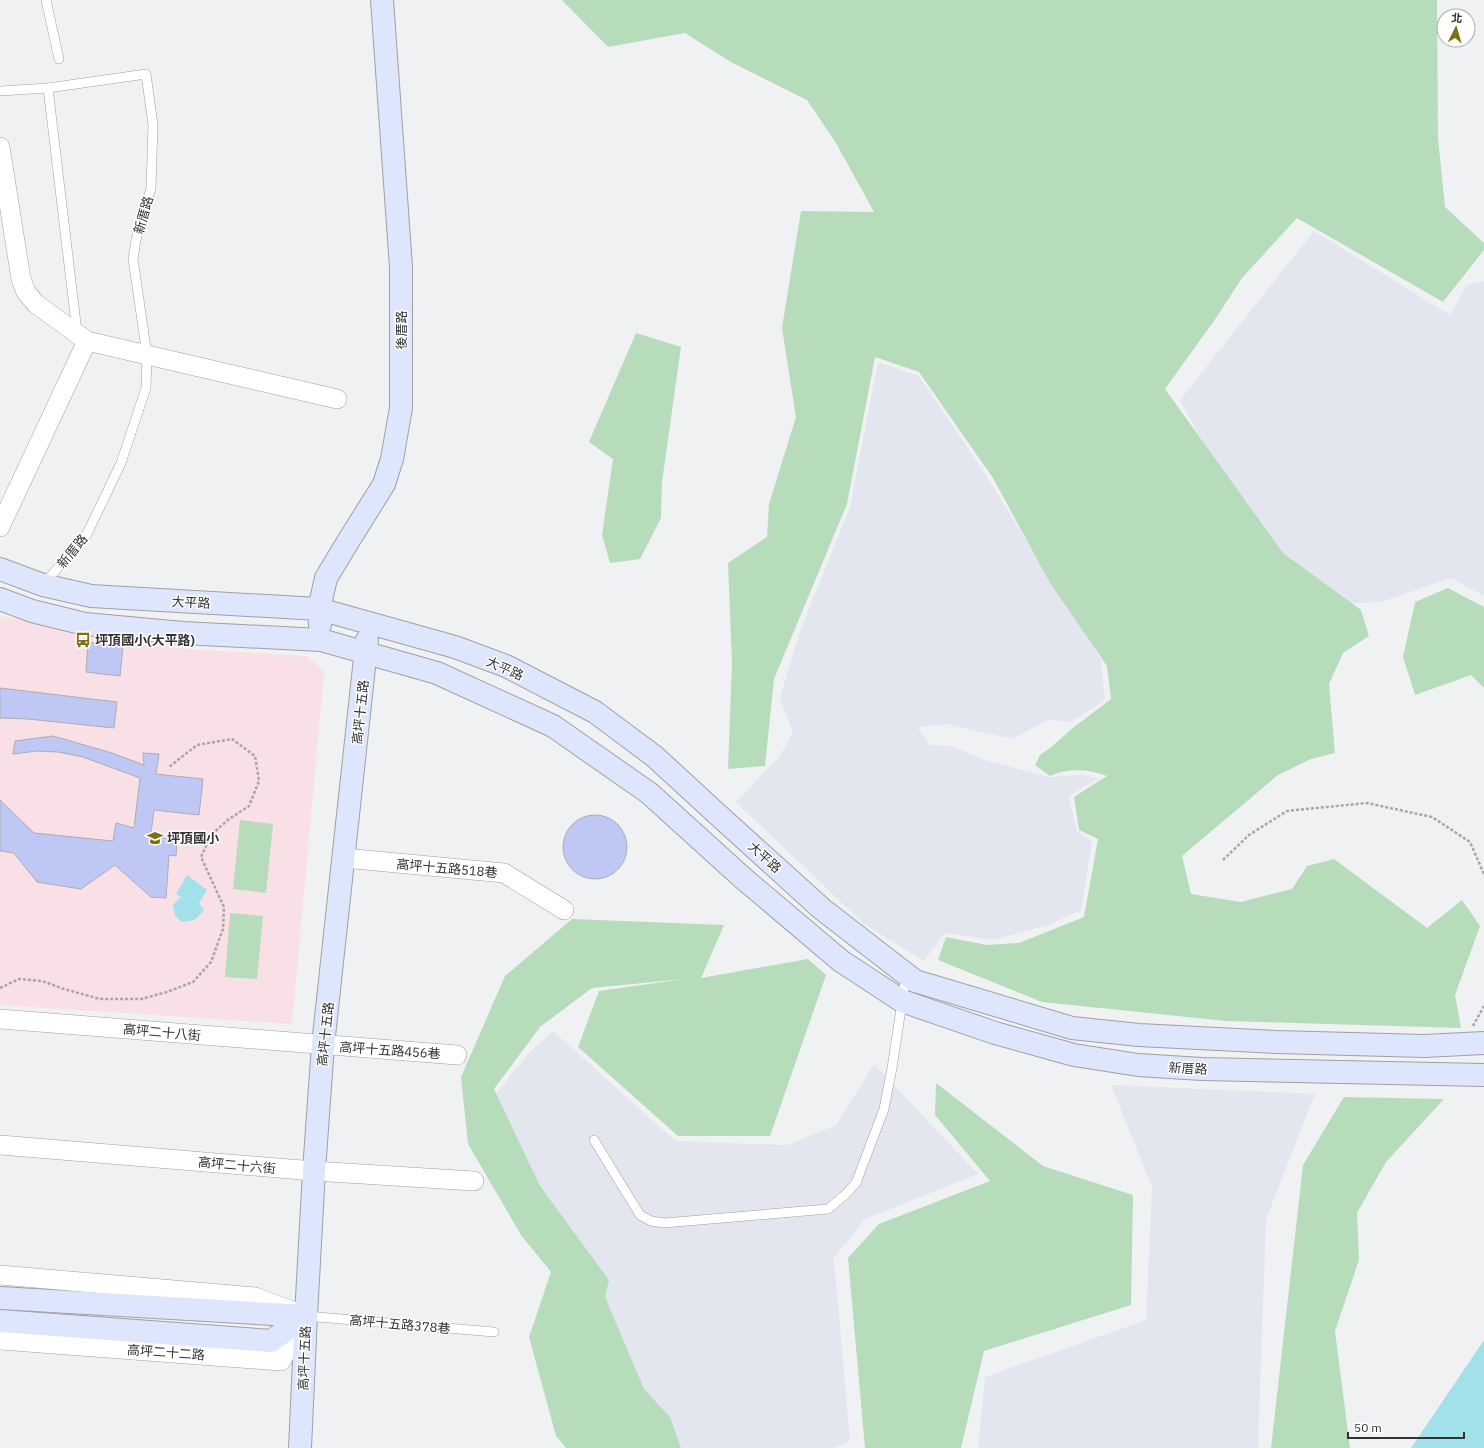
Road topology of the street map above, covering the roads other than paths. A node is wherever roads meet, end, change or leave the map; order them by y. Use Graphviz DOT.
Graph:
graph roads {
  1 [pos="46,0"];
  2 [pos="382,0"];
  3 [pos="59,60"];
  4 [pos="48,88"];
  5 [pos="0,91"];
  6 [pos="0,147"];
  7 [pos="82,337"];
  8 [pos="148,355"];
  9 [pos="337,399"];
  10 [pos="0,527"];
  11 [pos="0,569"];
  12 [pos="44,585"];
  13 [pos="0,599"];
  14 [pos="319,610"];
  15 [pos="368,622"];
  16 [pos="321,640"];
  17 [pos="367,654"];
  18 [pos="344,858"];
  19 [pos="564,910"];
  20 [pos="911,978"];
  21 [pos="902,1001"];
  22 [pos="0,1019"];
  23 [pos="1484,1043"];
  24 [pos="323,1045"];
  25 [pos="457,1055"];
  26 [pos="1484,1075"];
  27 [pos="594,1140"];
  28 [pos="0,1145"];
  29 [pos="314,1171"];
  30 [pos="474,1181"];
  31 [pos="0,1275"];
  32 [pos="0,1298"];
  33 [pos="306,1316"];
  34 [pos="0,1321"];
  35 [pos="494,1332"];
  36 [pos="0,1340"];
  37 [pos="300,1448"];
  1 -- 3 [label="lane"];
  2 -- 14 [label="street, 後厝路"];
  4 -- 5 [label="lane"];
  4 -- 7 [label="lane"];
  4 -- 8 [label="lane, 新厝路"];
  6 -- 7 [label="street"];
  7 -- 8 [label="street"];
  7 -- 10 [label="street"];
  8 -- 9 [label="street"];
  8 -- 12 [label="lane, 新厝路"];
  11 -- 12 [label="street, 大平路"];
  12 -- 14 [label="street, 大平路"];
  13 -- 16 [label="street"];
  14 -- 15 [label="street, 大平路"];
  14 -- 16 [label="street, 後厝路"];
  15 -- 17 [label="street, 高坪十五路"];
  15 -- 20 [label="street, 大平路"];
  16 -- 17 [label="street"];
  17 -- 18 [label="street, 高坪十五路"];
  17 -- 21 [label="street"];
  18 -- 19 [label="street, 高坪十五路518巷"];
  18 -- 24 [label="street, 高坪十五路"];
  20 -- 21 [label="lane"];
  20 -- 23 [label="street"];
  21 -- 26 [label="street, 新厝路"];
  21 -- 27 [label="lane"];
  22 -- 24 [label="street, 高坪二十八街"];
  24 -- 25 [label="street, 高坪十五路456巷"];
  24 -- 29 [label="street, 高坪十五路"];
  28 -- 29 [label="street, 高坪二十六街"];
  29 -- 30 [label="street, 高坪二十六街"];
  29 -- 33 [label="street, 高坪十五路"];
  31 -- 33 [label="street"];
  32 -- 33 [label="street"];
  33 -- 34 [label="street, 高坪二十二路"];
  33 -- 35 [label="lane, 高坪十五路378巷"];
  33 -- 36 [label="street, 高坪二十二路"];
  33 -- 37 [label="street, 高坪十五路"];
}
